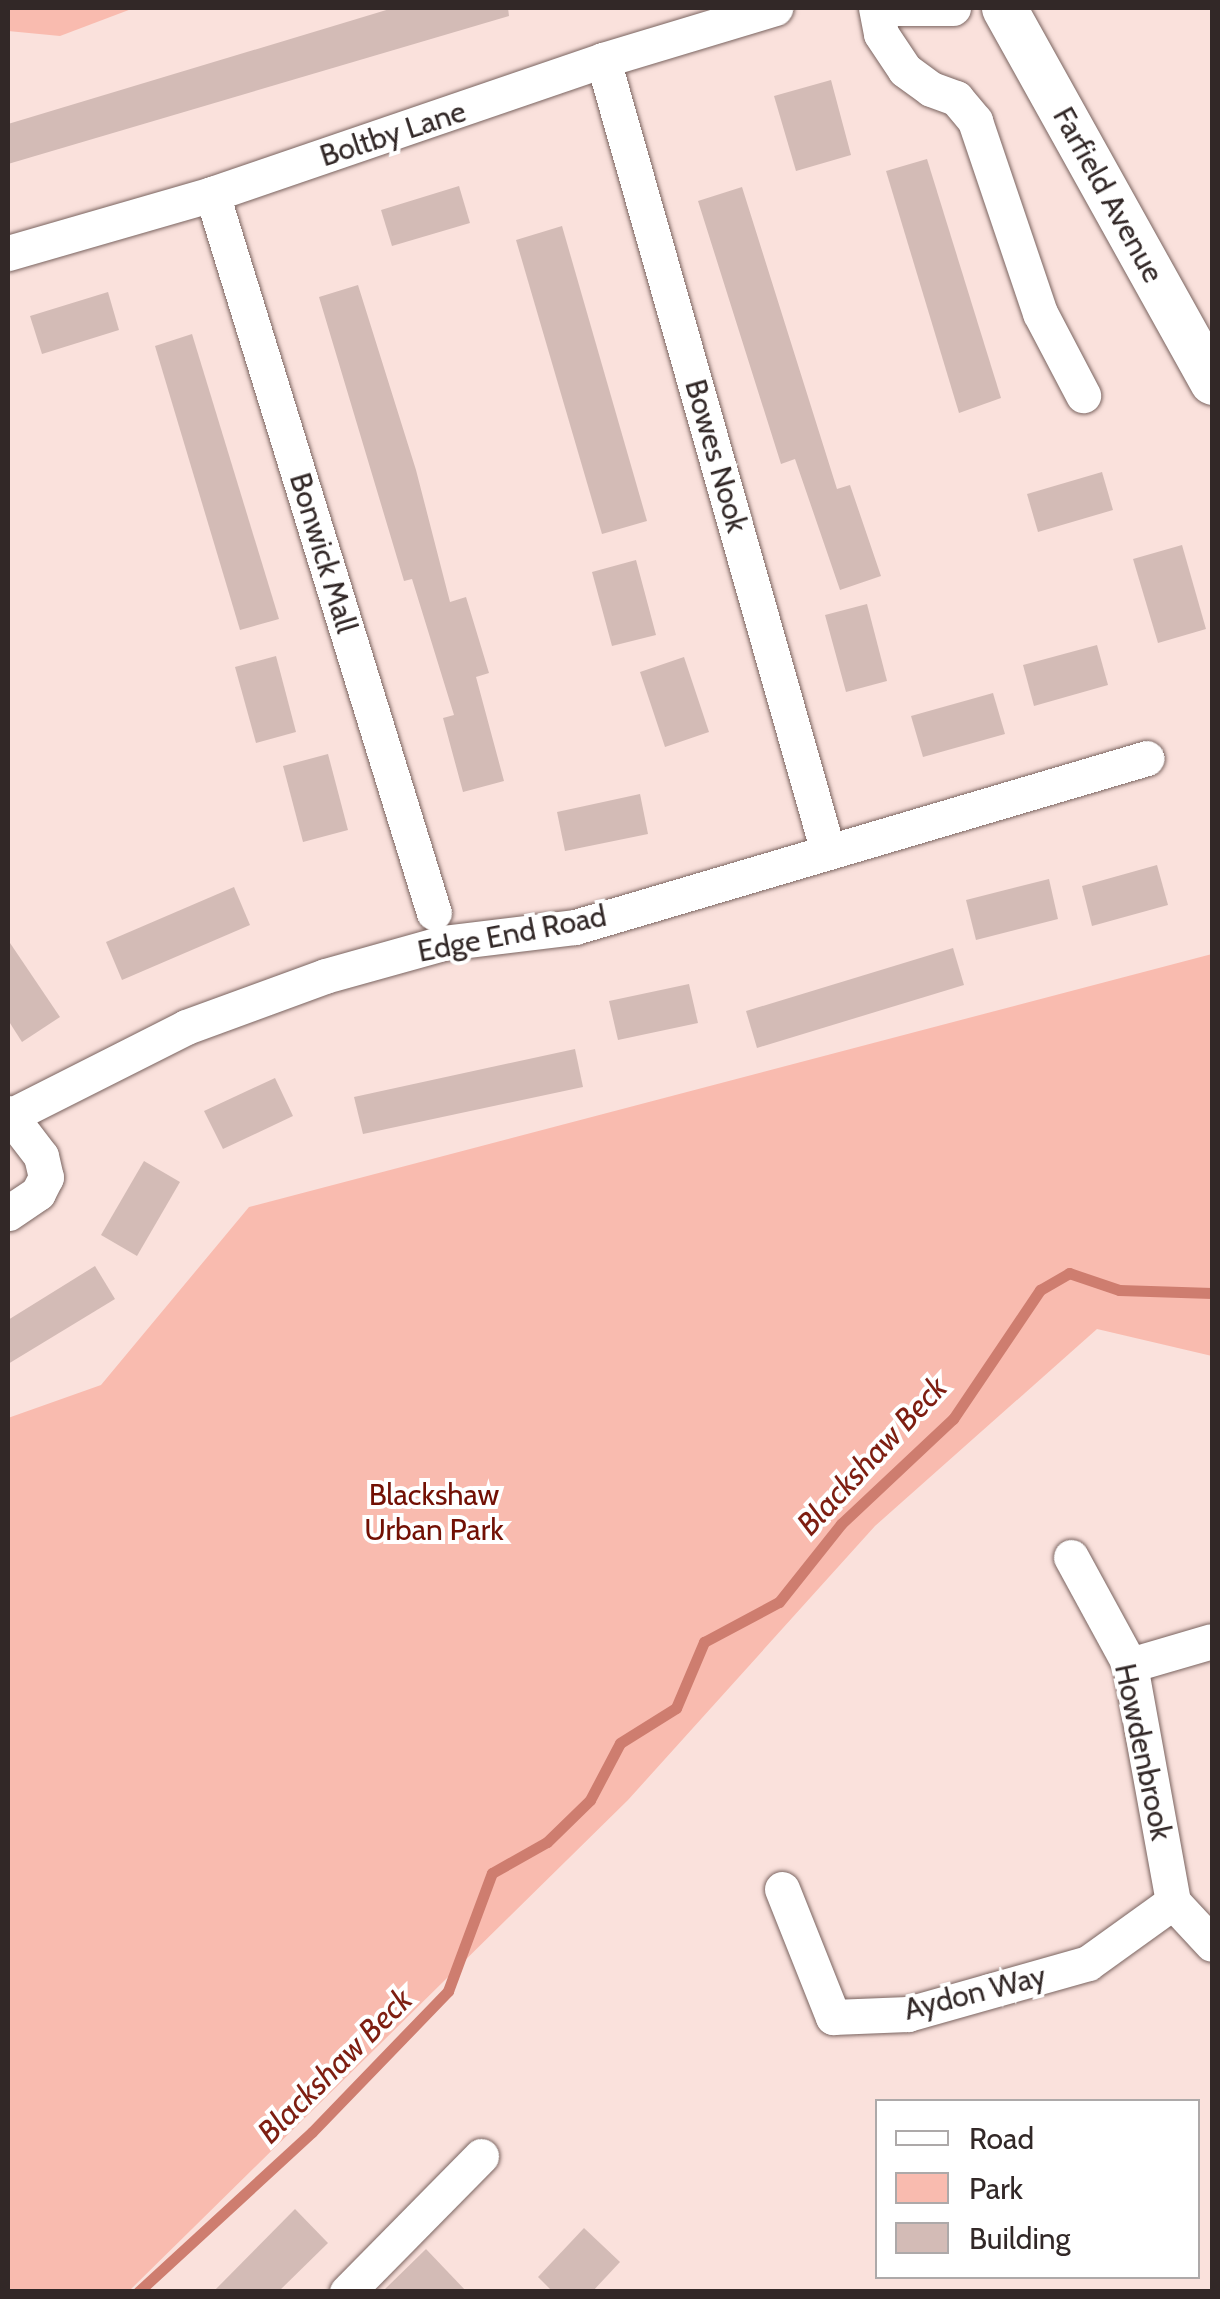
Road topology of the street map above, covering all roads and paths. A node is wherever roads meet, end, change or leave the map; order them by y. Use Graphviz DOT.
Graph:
graph roads {
  1 [pos="775,8"];
  2 [pos="879,8"];
  3 [pos="953,8"];
  4 [pos="1004,8"];
  5 [pos="603,60"];
  6 [pos="212,194"];
  7 [pos="8,253"];
  8 [pos="1212,382"];
  9 [pos="1083,396"];
  10 [pos="1147,758"];
  11 [pos="828,852"];
  12 [pos="434,913"];
  13 [pos="8,1115"];
  14 [pos="8,1213"];
  15 [pos="1072,1557"];
  16 [pos="1212,1640"];
  17 [pos="1130,1665"];
  18 [pos="782,1888"];
  19 [pos="1173,1902"];
  20 [pos="1212,1944"];
  21 [pos="482,2156"];
  22 [pos="347,2292"];
  1 -- 5 [label="street, Boltby Lane"];
  2 -- 3 [label="street"];
  2 -- 9 [label="street"];
  4 -- 8 [label="street, Farfield Avenue"];
  5 -- 6 [label="street, Boltby Lane"];
  5 -- 11 [label="street, Bowes Nook"];
  6 -- 7 [label="street, Boltby Lane"];
  6 -- 12 [label="street, Bonwick Mall"];
  10 -- 11 [label="street, Edge End Road"];
  11 -- 13 [label="street, Edge End Road"];
  13 -- 14 [label="street"];
  15 -- 17 [label="street, Howdenbrook"];
  16 -- 17 [label="street"];
  17 -- 19 [label="street, Howdenbrook"];
  18 -- 19 [label="street, Aydon Way"];
  19 -- 20 [label="street"];
  21 -- 22 [label="street"];
}
